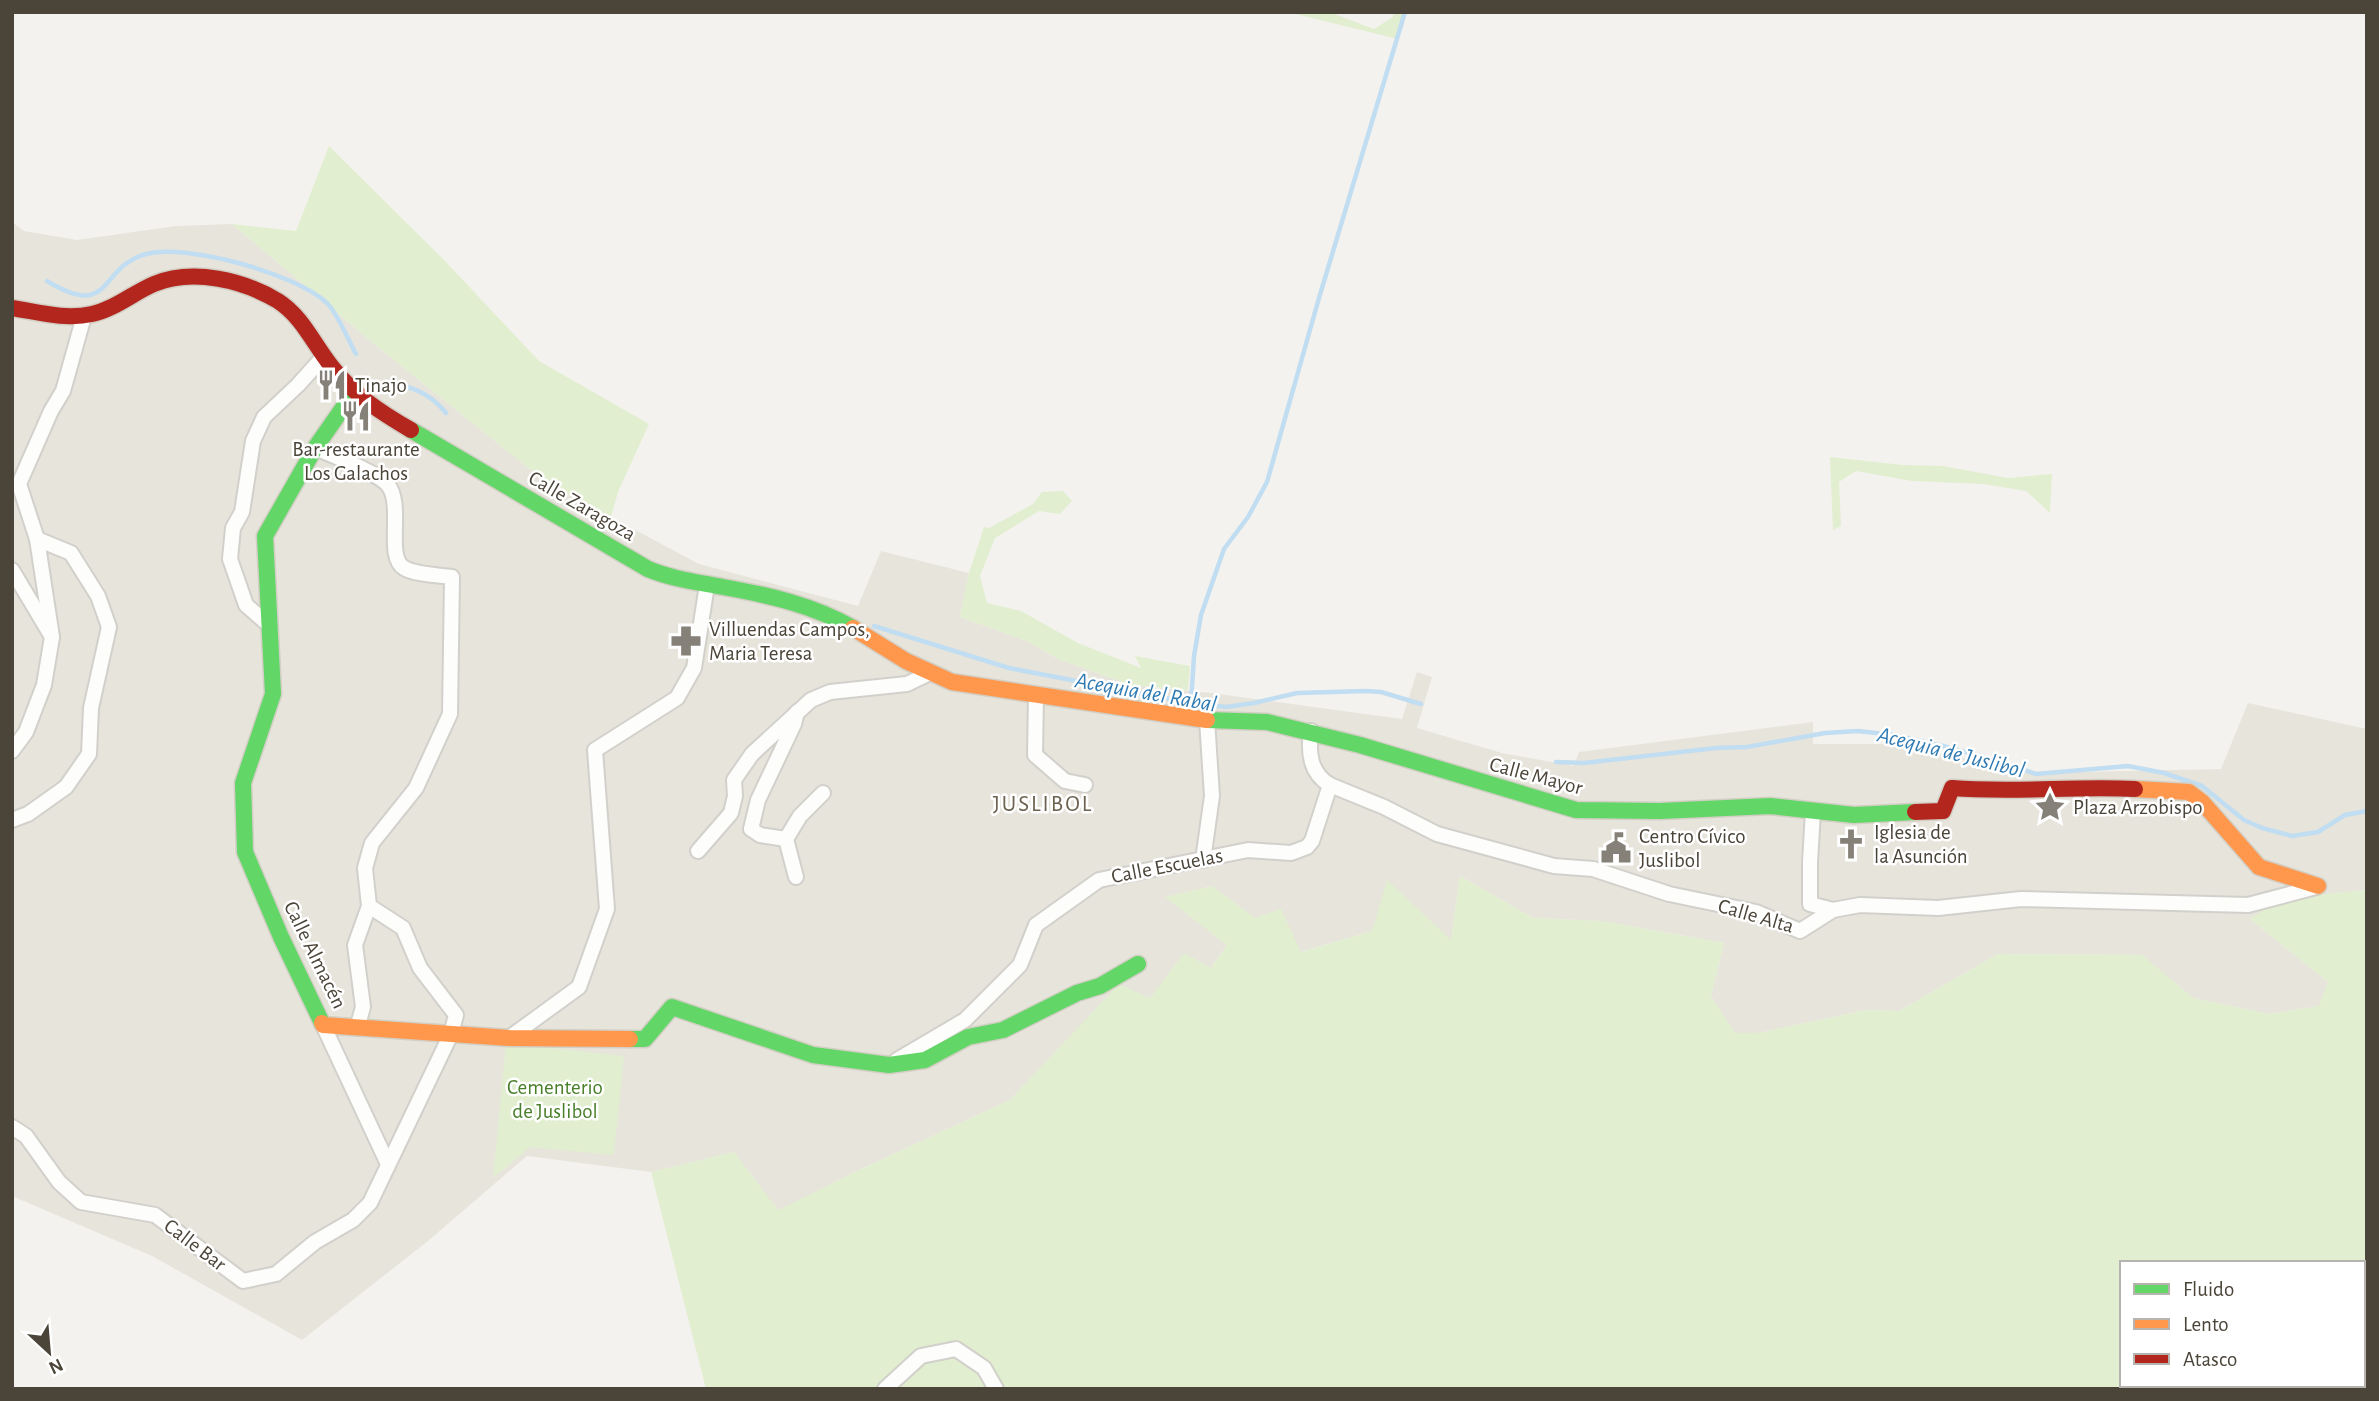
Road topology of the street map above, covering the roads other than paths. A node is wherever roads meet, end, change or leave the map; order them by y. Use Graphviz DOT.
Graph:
graph roads {
  1 [pos="12,308"];
  2 [pos="84,316"];
  3 [pos="324,356"];
  4 [pos="354,391"];
  5 [pos="316,448"];
  6 [pos="37,539"];
  7 [pos="12,570"];
  8 [pos="707,585"];
  9 [pos="270,626"];
  10 [pos="52,637"];
  11 [pos="930,673"];
  12 [pos="1036,695"];
  13 [pos="797,711"];
  14 [pos="1185,717"];
  15 [pos="1207,720"];
  16 [pos="1311,731"];
  17 [pos="12,751"];
  18 [pos="1085,785"];
  19 [pos="1330,785"];
  20 [pos="823,793"];
  21 [pos="1813,811"];
  22 [pos="12,820"];
  23 [pos="786,839"];
  24 [pos="698,851"];
  25 [pos="1203,860"];
  26 [pos="796,877"];
  27 [pos="2318,886"];
  28 [pos="369,906"];
  29 [pos="1833,910"];
  30 [pos="1138,964"];
  31 [pos="323,1025"];
  32 [pos="357,1028"];
  33 [pos="451,1034"];
  34 [pos="509,1038"];
  35 [pos="889,1065"];
  36 [pos="12,1127"];
  37 [pos="387,1162"];
  38 [pos="885,1389"];
  39 [pos="996,1389"];
  1 -- 2 [label="street, Calle Zaragoza"];
  2 -- 3 [label="street, Calle Zaragoza"];
  2 -- 6 [label="street"];
  3 -- 4 [label="street, Calle Zaragoza"];
  3 -- 9 [label="street"];
  4 -- 5 [label="street, Calle Almacén"];
  4 -- 8 [label="street, Calle Zaragoza"];
  5 -- 9 [label="street, Calle Almacén"];
  5 -- 28 [label="street"];
  6 -- 10 [label="street"];
  6 -- 22 [label="street"];
  7 -- 10 [label="street"];
  8 -- 11 [label="street, Calle Zaragoza"];
  8 -- 34 [label="street"];
  9 -- 31 [label="street, Calle Almacén"];
  10 -- 17 [label="street"];
  11 -- 12 [label="street, Calle Zaragoza"];
  11 -- 13 [label="street"];
  12 -- 14 [label="street, Calle Zaragoza"];
  12 -- 18 [label="street"];
  13 -- 23 [label="street"];
  13 -- 24 [label="street"];
  14 -- 15 [label="street, Calle Mayor"];
  15 -- 16 [label="street, Calle Mayor"];
  15 -- 25 [label="street"];
  16 -- 19 [label="street"];
  16 -- 21 [label="street, Calle Mayor"];
  19 -- 25 [label="street, Calle Escuelas"];
  19 -- 29 [label="street, Calle Alta"];
  20 -- 23 [label="street"];
  21 -- 27 [label="street, Calle Mayor"];
  21 -- 29 [label="street"];
  23 -- 26 [label="street"];
  25 -- 35 [label="street, Calle Escuelas"];
  27 -- 29 [label="street, Calle Alta"];
  28 -- 32 [label="street"];
  28 -- 33 [label="street"];
  30 -- 35 [label="street"];
  31 -- 32 [label="street, Calle Almacén"];
  31 -- 37 [label="street"];
  32 -- 33 [label="street, Calle Almacén"];
  33 -- 34 [label="street, Calle Almacén"];
  33 -- 37 [label="street"];
  34 -- 35 [label="street, Calle Almacén"];
  36 -- 37 [label="street, Calle Bar"];
  38 -- 39 [label="street"];
}
